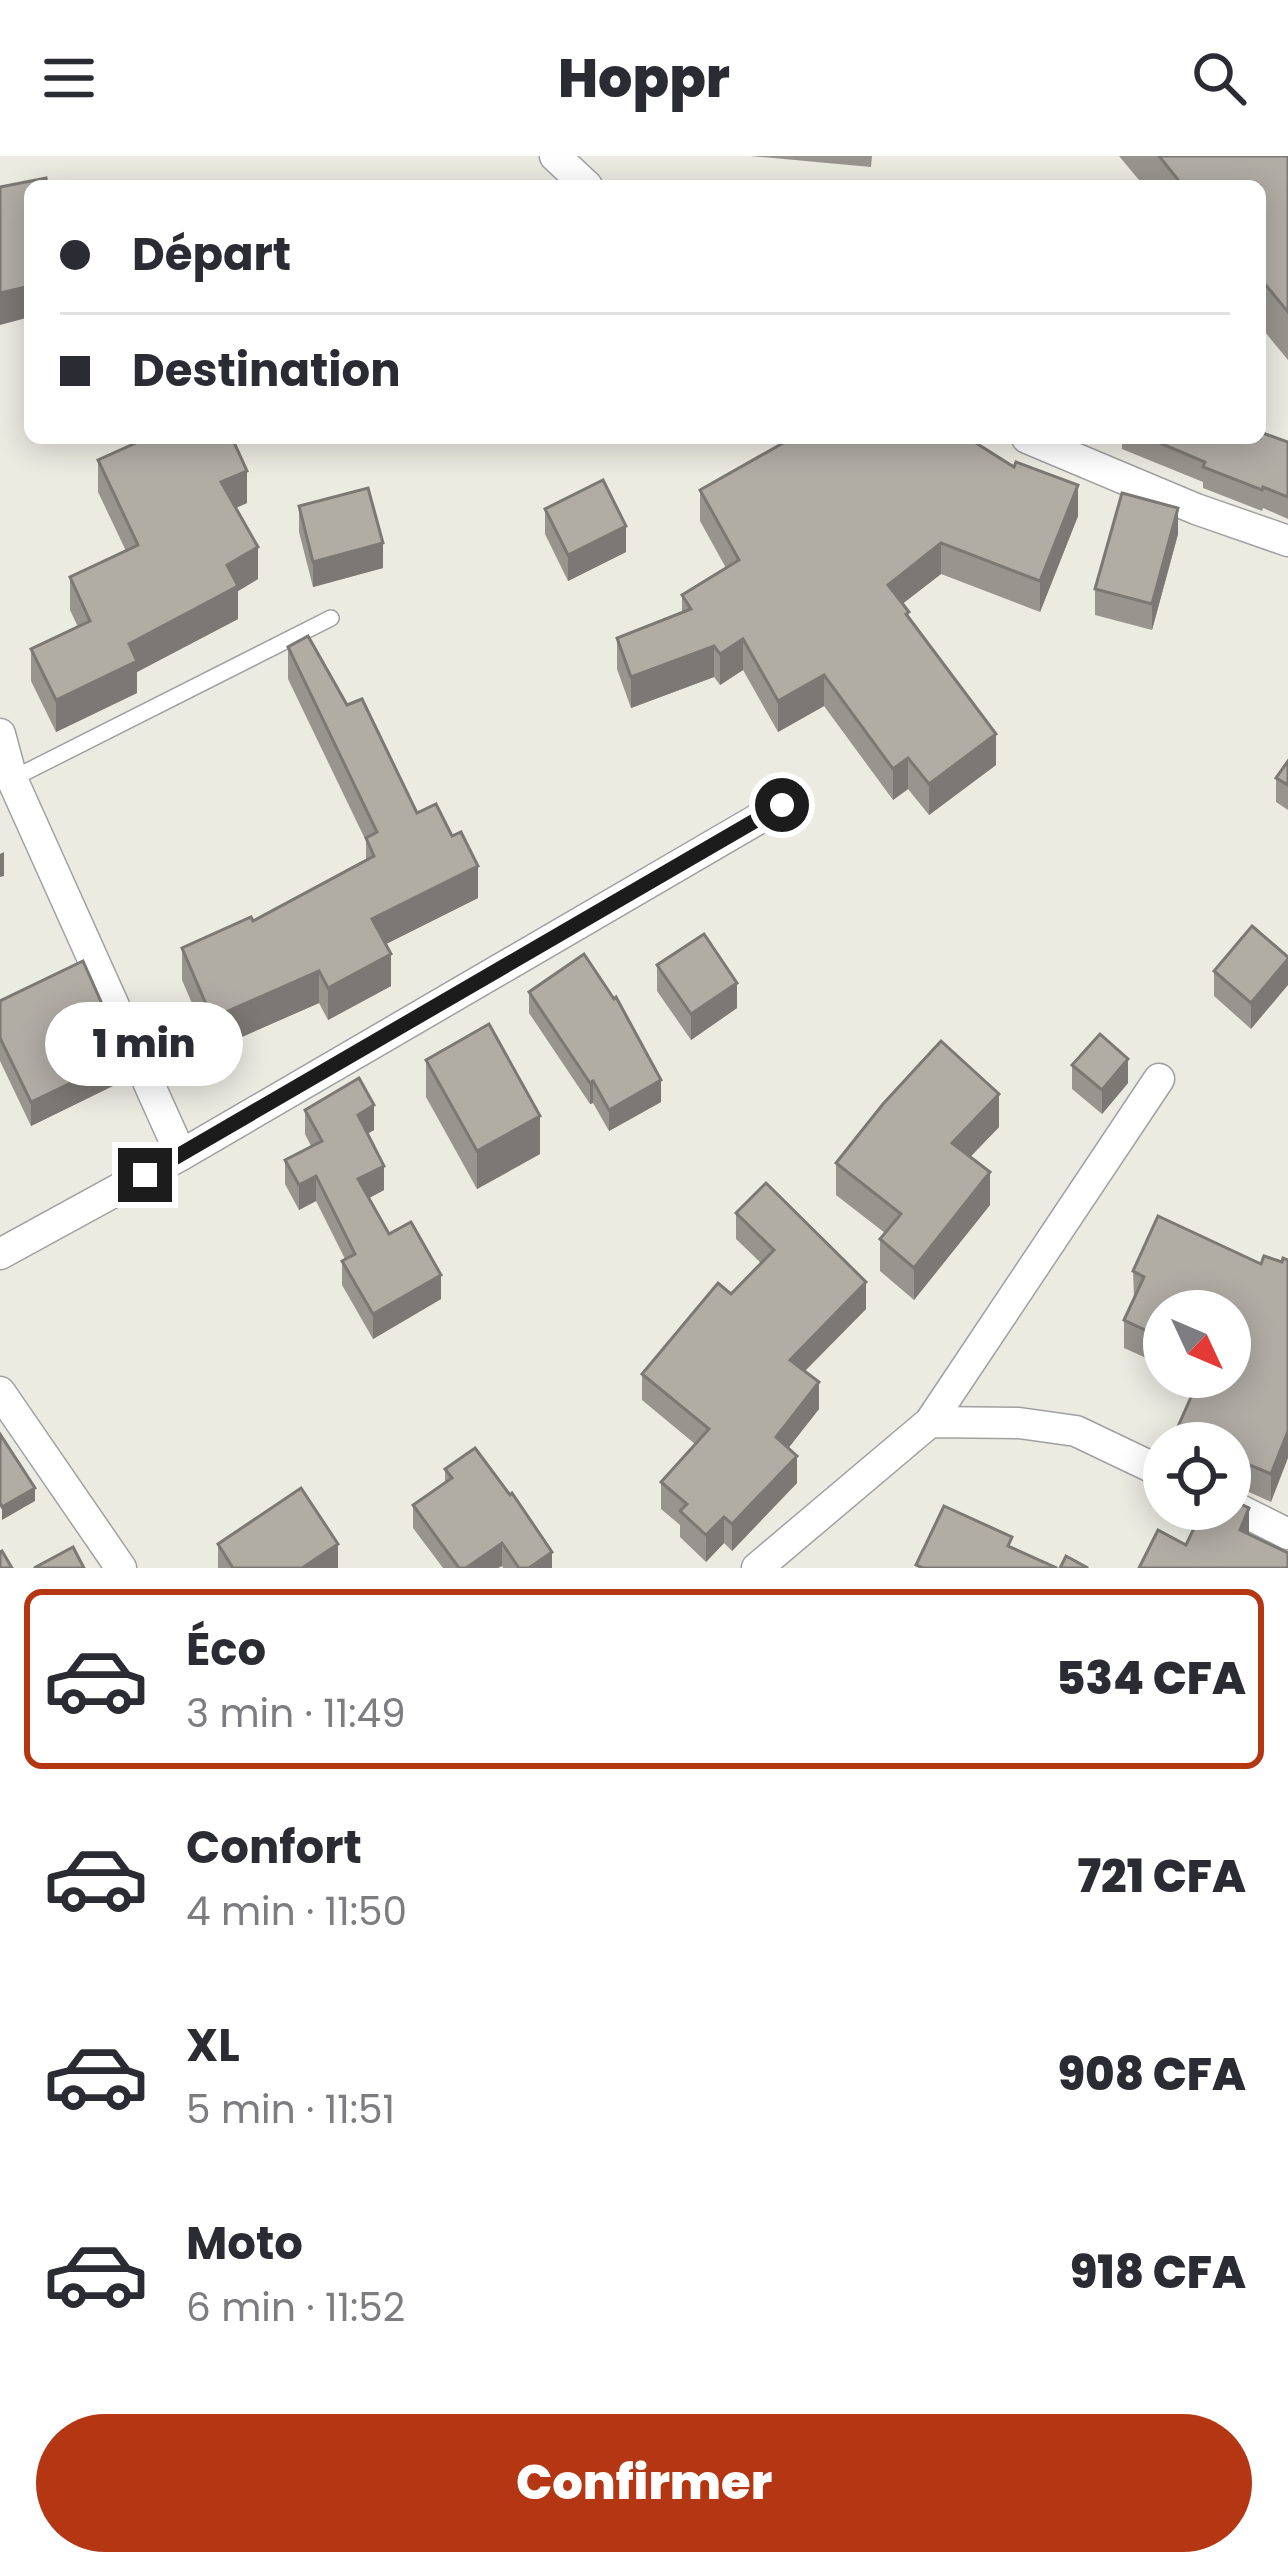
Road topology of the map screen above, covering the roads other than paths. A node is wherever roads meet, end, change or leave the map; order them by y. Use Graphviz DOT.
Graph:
graph roads {
  1 [pos="555,156"];
  2 [pos="581,180"];
  3 [pos="1041,444"];
  4 [pos="1288,541"];
  5 [pos="331,618"];
  6 [pos="0,734"];
  7 [pos="12,779"];
  8 [pos="782,805"];
  9 [pos="1160,1079"];
  10 [pos="181,1155"];
  11 [pos="0,1254"];
  12 [pos="0,1392"];
  13 [pos="929,1422"];
  14 [pos="1143,1463"];
  15 [pos="1251,1516"];
  16 [pos="1288,1534"];
  17 [pos="121,1568"];
  18 [pos="757,1568"];
  1 -- 2 [label="street"];
  3 -- 4 [label="street"];
  5 -- 7 [label="lane"];
  6 -- 7 [label="street"];
  7 -- 10 [label="street"];
  8 -- 10 [label="street"];
  9 -- 13 [label="street"];
  10 -- 11 [label="street"];
  12 -- 17 [label="street"];
  13 -- 14 [label="street"];
  13 -- 18 [label="street"];
  15 -- 16 [label="street"];
}
